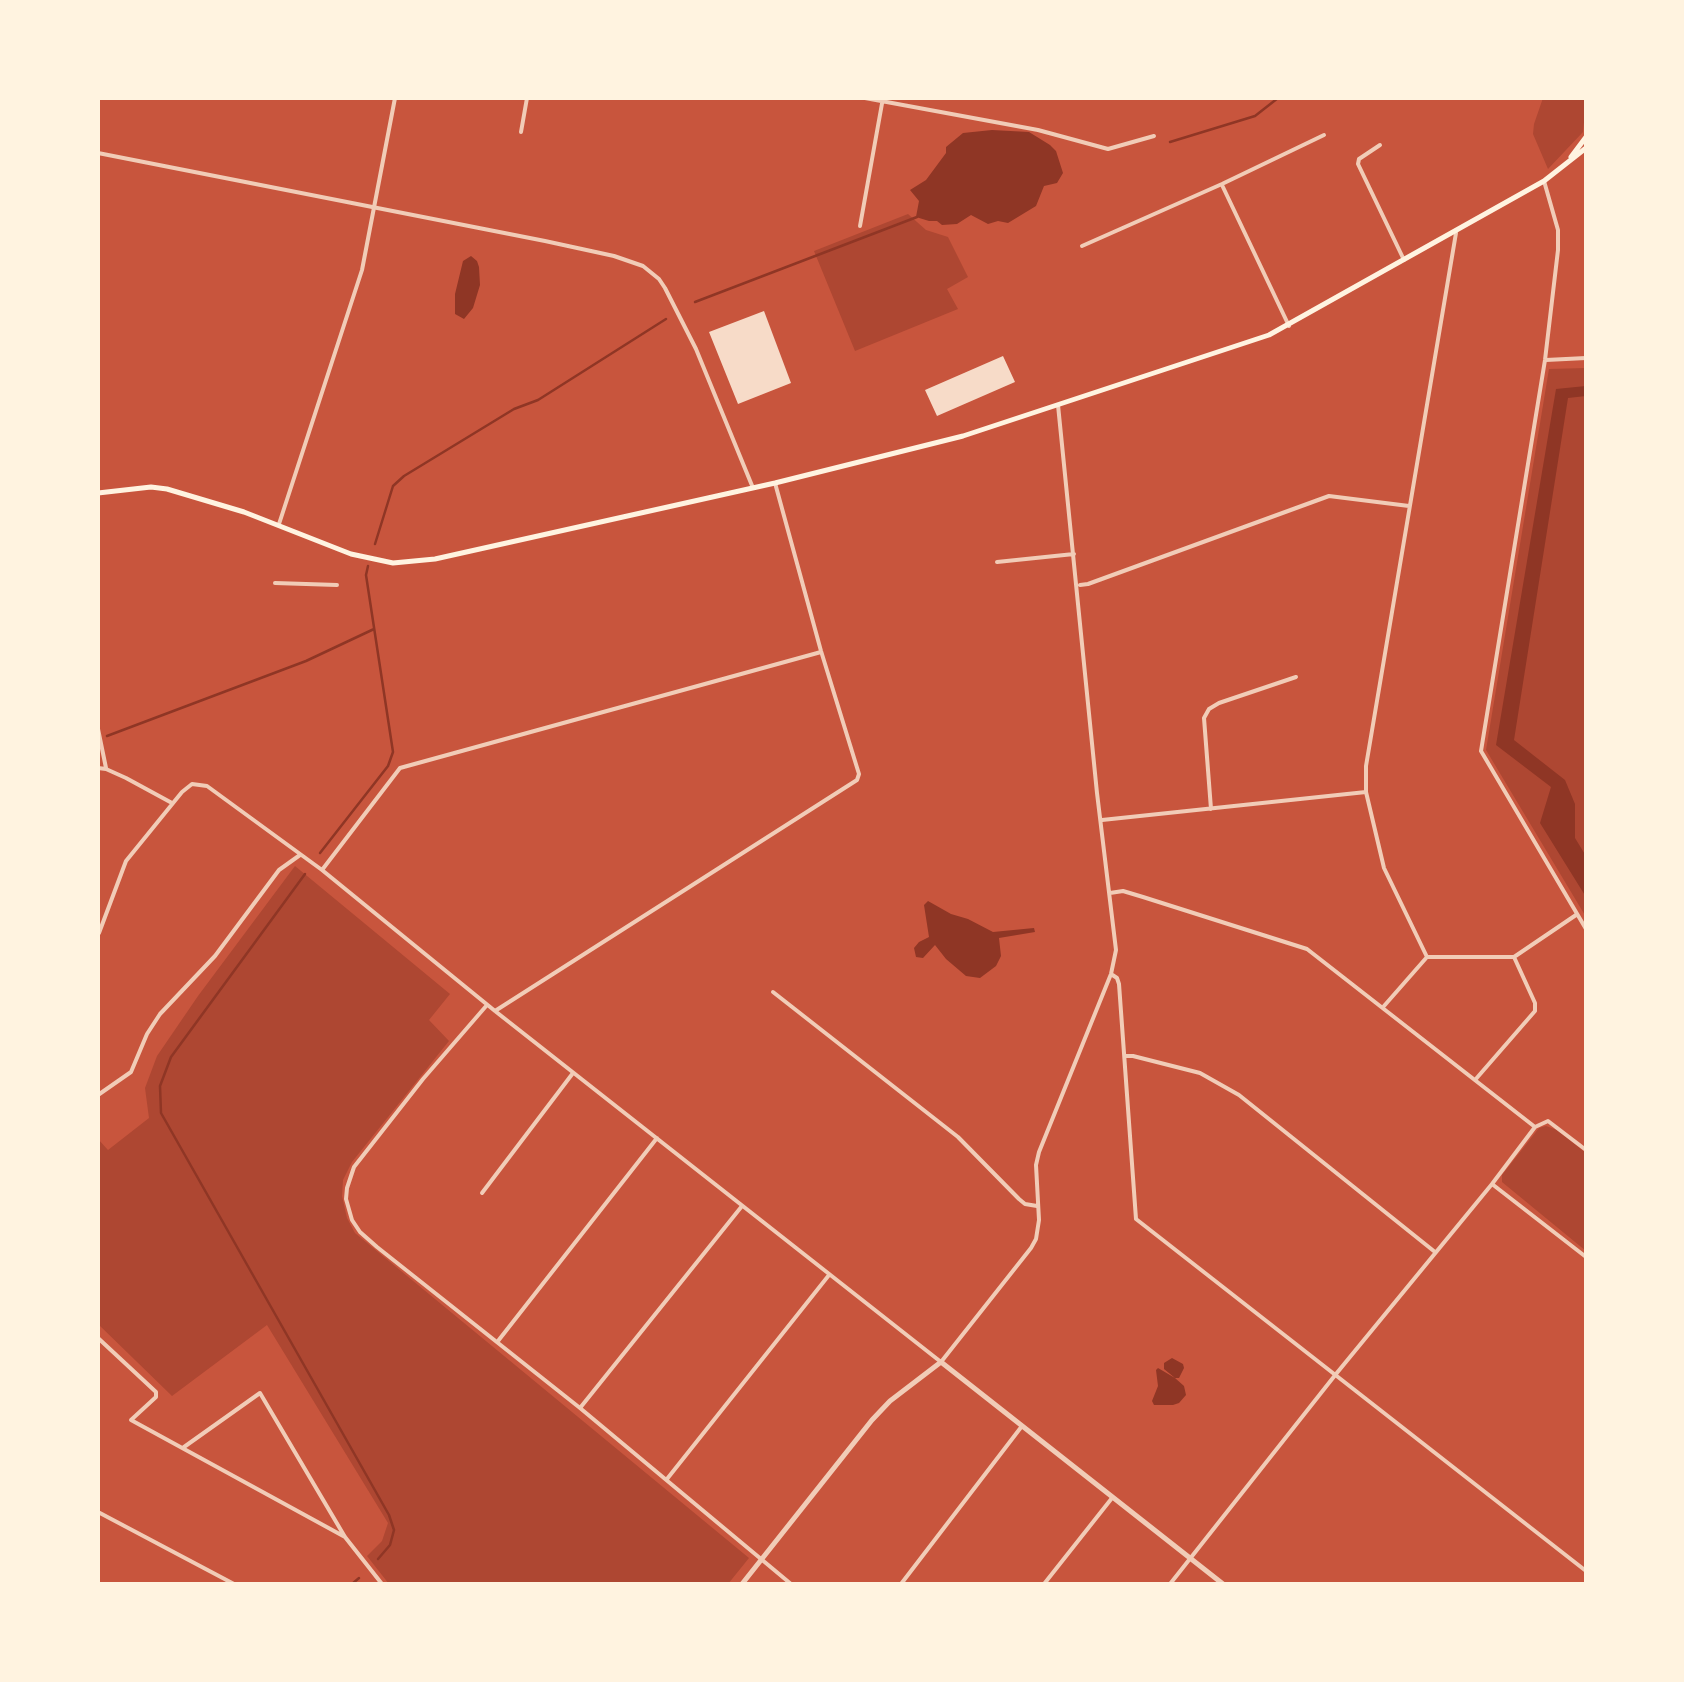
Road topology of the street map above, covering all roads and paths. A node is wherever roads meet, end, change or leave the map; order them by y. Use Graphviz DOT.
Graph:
graph roads {
  1 [pos="395,98"];
  2 [pos="526,98"];
  3 [pos="865,98"];
  4 [pos="882,99"];
  5 [pos="521,132"];
  6 [pos="1324,135"];
  7 [pos="1154,136"];
  8 [pos="1586,136"];
  9 [pos="1380,145"];
  10 [pos="1586,148"];
  11 [pos="98,153"];
  12 [pos="1563,168"];
  13 [pos="1544,181"];
  14 [pos="1222,184"];
  15 [pos="375,206"];
  16 [pos="860,226"];
  17 [pos="1456,231"];
  18 [pos="1082,246"];
  19 [pos="1404,260"];
  20 [pos="1289,326"];
  21 [pos="1586,358"];
  22 [pos="1546,360"];
  23 [pos="1058,405"];
  24 [pos="775,483"];
  25 [pos="753,488"];
  26 [pos="98,494"];
  27 [pos="1409,506"];
  28 [pos="279,524"];
  29 [pos="1074,554"];
  30 [pos="997,562"];
  31 [pos="274,583"];
  32 [pos="1078,585"];
  33 [pos="338,586"];
  34 [pos="821,652"];
  35 [pos="1296,677"];
  36 [pos="98,729"];
  37 [pos="98,768"];
  38 [pos="106,769"];
  39 [pos="1366,792"];
  40 [pos="172,802"];
  41 [pos="1210,809"];
  42 [pos="1101,820"];
  43 [pos="300,855"];
  44 [pos="322,870"];
  45 [pos="1110,892"];
  46 [pos="1578,914"];
  47 [pos="1586,929"];
  48 [pos="99,933"];
  49 [pos="1427,957"];
  50 [pos="1514,957"];
  51 [pos="1111,974"];
  52 [pos="773,992"];
  53 [pos="487,1005"];
  54 [pos="1383,1007"];
  55 [pos="495,1011"];
  56 [pos="1126,1056"];
  57 [pos="574,1073"];
  58 [pos="1475,1080"];
  59 [pos="98,1094"];
  60 [pos="1535,1127"];
  61 [pos="657,1138"];
  62 [pos="1586,1150"];
  63 [pos="1492,1184"];
  64 [pos="482,1193"];
  65 [pos="742,1206"];
  66 [pos="1037,1206"];
  67 [pos="1436,1252"];
  68 [pos="1586,1257"];
  69 [pos="829,1275"];
  70 [pos="98,1338"];
  71 [pos="498,1341"];
  72 [pos="941,1362"];
  73 [pos="1336,1374"];
  74 [pos="580,1408"];
  75 [pos="1022,1426"];
  76 [pos="182,1448"];
  77 [pos="666,1480"];
  78 [pos="1112,1498"];
  79 [pos="98,1512"];
  80 [pos="345,1536"];
  81 [pos="1190,1559"];
  82 [pos="761,1560"];
  83 [pos="1586,1571"];
  84 [pos="234,1584"];
  85 [pos="382,1584"];
  86 [pos="742,1584"];
  87 [pos="791,1584"];
  88 [pos="901,1584"];
  89 [pos="1044,1584"];
  90 [pos="1170,1584"];
  91 [pos="1222,1584"];
  1 -- 15 [label="street"];
  2 -- 5 [label="street"];
  3 -- 4 [label="street"];
  4 -- 7 [label="street"];
  4 -- 16 [label="street"];
  6 -- 14 [label="street"];
  8 -- 12 [label="main road"];
  9 -- 19 [label="street"];
  10 -- 12 [label="main road"];
  11 -- 15 [label="street"];
  12 -- 13 [label="main road"];
  13 -- 17 [label="main road"];
  13 -- 22 [label="street"];
  14 -- 18 [label="street"];
  14 -- 20 [label="street"];
  15 -- 25 [label="street"];
  15 -- 28 [label="street"];
  17 -- 19 [label="main road"];
  17 -- 27 [label="street"];
  19 -- 20 [label="main road"];
  20 -- 23 [label="main road"];
  21 -- 22 [label="street"];
  22 -- 46 [label="street"];
  23 -- 24 [label="main road"];
  23 -- 29 [label="street"];
  24 -- 25 [label="main road"];
  24 -- 34 [label="street"];
  25 -- 28 [label="main road"];
  26 -- 28 [label="main road"];
  27 -- 32 [label="street"];
  27 -- 39 [label="street"];
  29 -- 30 [label="street"];
  29 -- 32 [label="street"];
  31 -- 33 [label="street"];
  32 -- 42 [label="street"];
  34 -- 44 [label="street"];
  34 -- 55 [label="street"];
  35 -- 41 [label="street"];
  36 -- 38 [label="street"];
  37 -- 38 [label="street"];
  38 -- 40 [label="street"];
  39 -- 41 [label="street"];
  39 -- 49 [label="street"];
  40 -- 43 [label="street"];
  40 -- 48 [label="street"];
  41 -- 42 [label="street"];
  42 -- 45 [label="street"];
  43 -- 44 [label="street"];
  43 -- 59 [label="street"];
  44 -- 53 [label="street"];
  45 -- 51 [label="street"];
  45 -- 54 [label="street"];
  46 -- 47 [label="street"];
  46 -- 50 [label="street"];
  49 -- 50 [label="street"];
  49 -- 54 [label="street"];
  50 -- 58 [label="street"];
  51 -- 56 [label="street"];
  51 -- 66 [label="street"];
  52 -- 66 [label="street"];
  53 -- 55 [label="street"];
  53 -- 71 [label="street"];
  54 -- 58 [label="street"];
  55 -- 57 [label="street"];
  56 -- 67 [label="street"];
  56 -- 73 [label="street"];
  57 -- 61 [label="street"];
  57 -- 64 [label="street"];
  58 -- 60 [label="street"];
  60 -- 62 [label="street"];
  60 -- 63 [label="street"];
  61 -- 65 [label="street"];
  61 -- 71 [label="street"];
  63 -- 67 [label="street"];
  63 -- 68 [label="street"];
  65 -- 69 [label="street"];
  65 -- 74 [label="street"];
  66 -- 72 [label="street"];
  67 -- 73 [label="street"];
  69 -- 72 [label="street"];
  69 -- 77 [label="street"];
  70 -- 76 [label="street"];
  71 -- 74 [label="street"];
  72 -- 75 [label="street"];
  72 -- 82 [label="street"];
  73 -- 81 [label="street"];
  73 -- 83 [label="street"];
  74 -- 77 [label="street"];
  75 -- 78 [label="street"];
  75 -- 88 [label="street"];
  76 -- 80 [label="street"];
  76 -- 80 [label="street"];
  77 -- 82 [label="street"];
  78 -- 81 [label="street"];
  78 -- 89 [label="street"];
  79 -- 84 [label="street"];
  80 -- 85 [label="street"];
  81 -- 90 [label="street"];
  81 -- 91 [label="street"];
  82 -- 86 [label="street"];
  82 -- 87 [label="street"];
}
